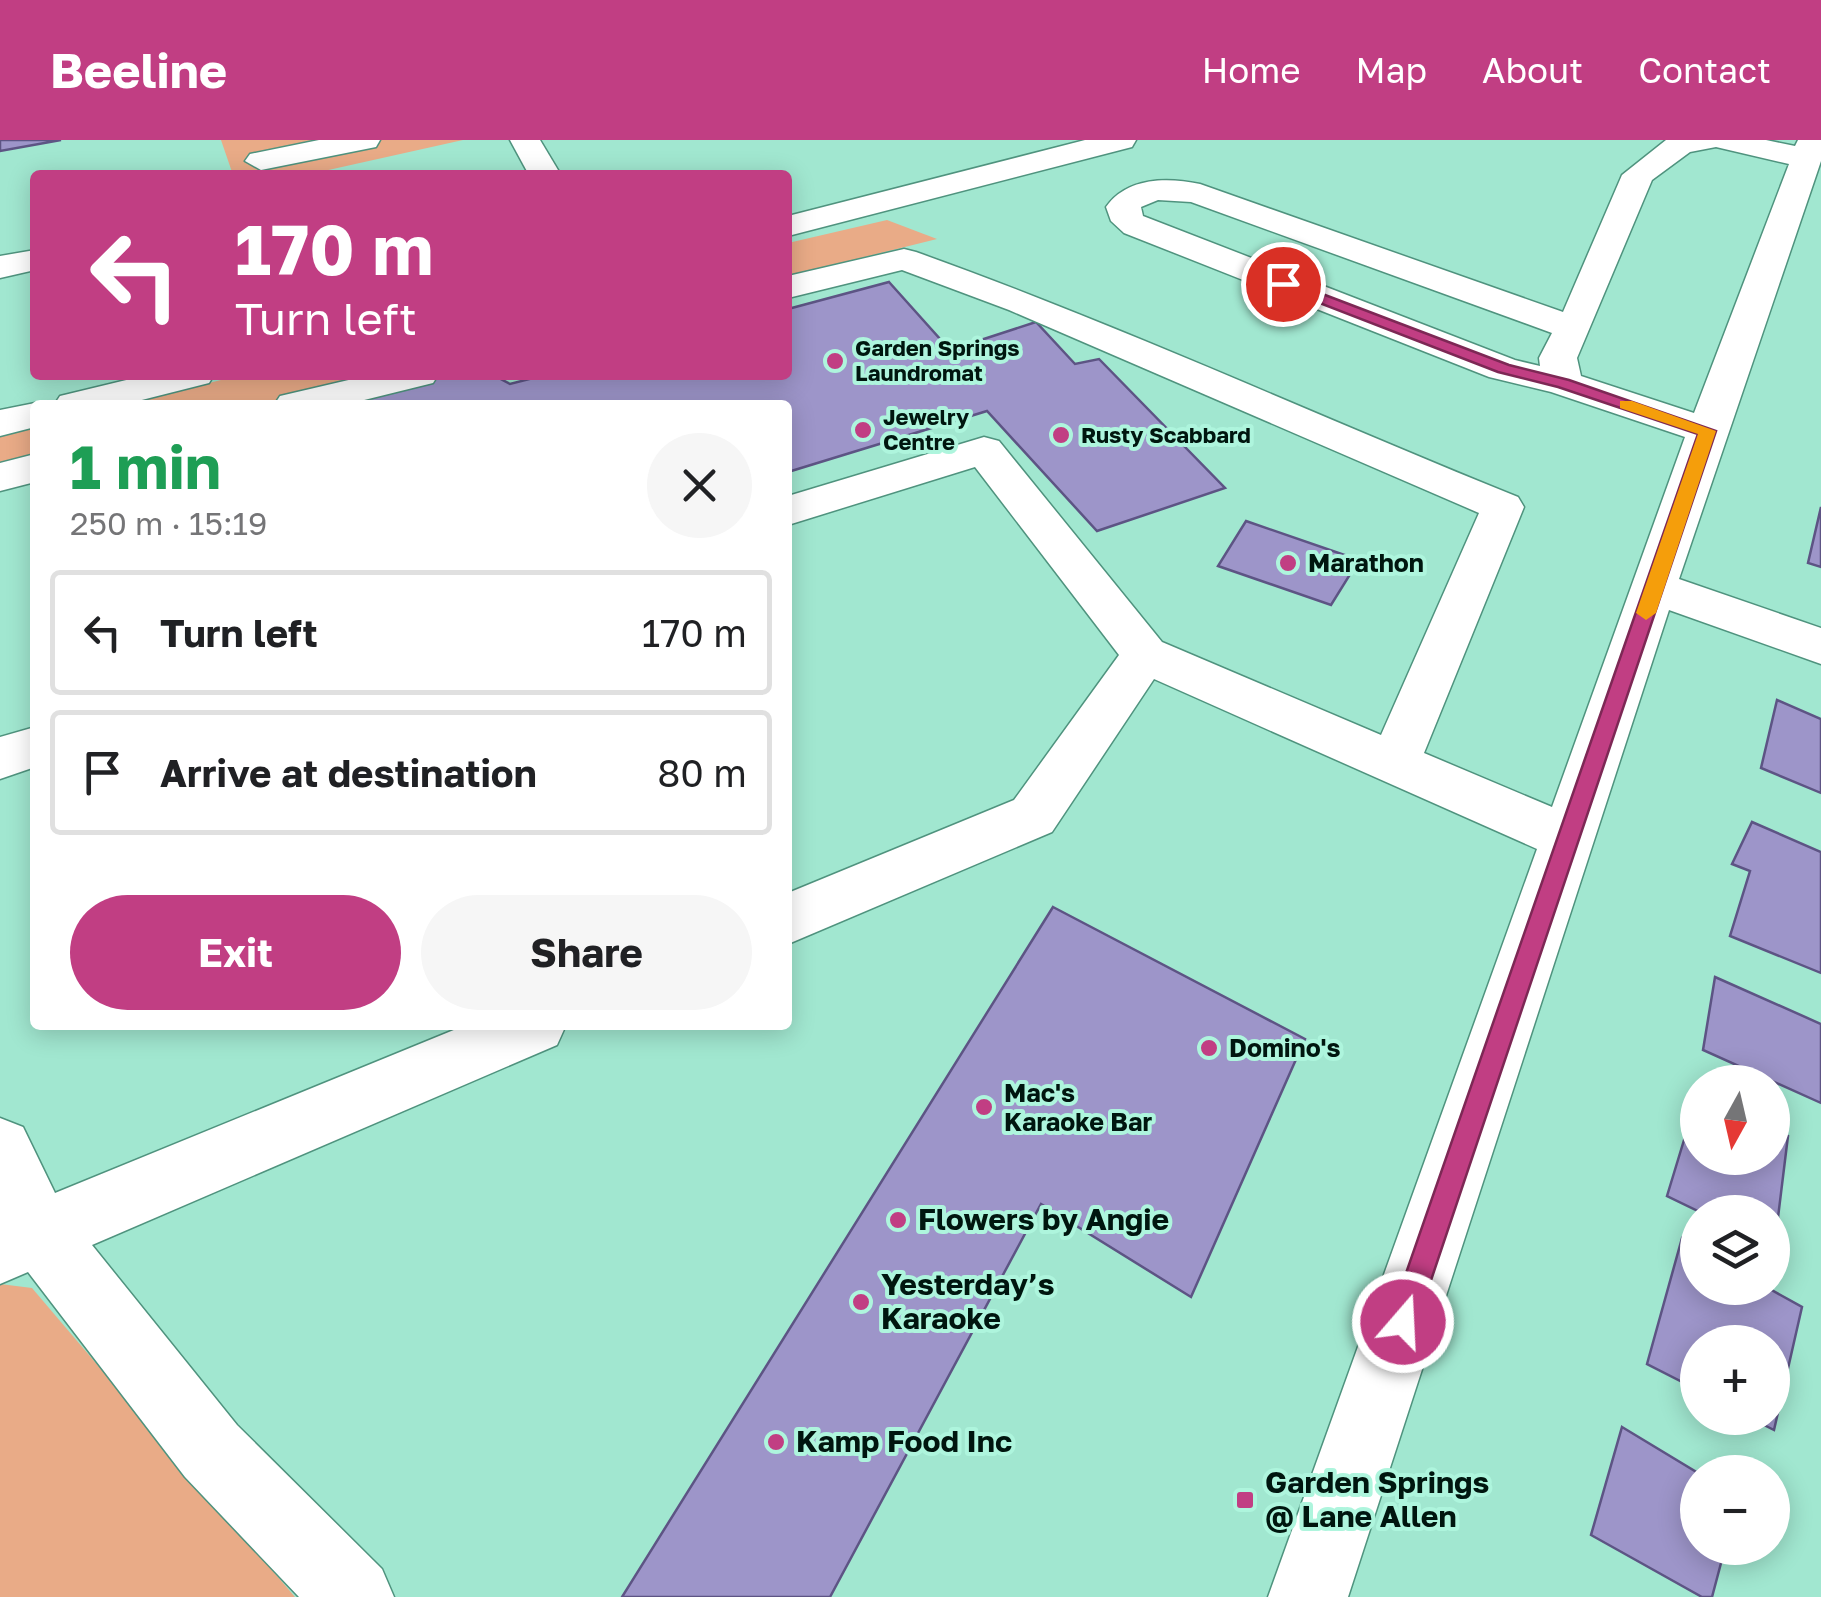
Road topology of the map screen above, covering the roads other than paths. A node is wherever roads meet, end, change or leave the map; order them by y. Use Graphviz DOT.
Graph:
graph roads {
  1 [pos="364,140"];
  2 [pos="525,140"];
  3 [pos="1120,140"];
  4 [pos="1707,140"];
  5 [pos="1725,140"];
  6 [pos="1809,149"];
  7 [pos="260,159"];
  8 [pos="542,170"];
  9 [pos="792,225"];
  10 [pos="30,261"];
  11 [pos="0,267"];
  12 [pos="792,286"];
  13 [pos="1573,328"];
  14 [pos="175,380"];
  15 [pos="399,380"];
  16 [pos="1563,383"];
  17 [pos="94,400"];
  18 [pos="315,400"];
  19 [pos="30,415"];
  20 [pos="0,423"];
  21 [pos="1708,431"];
  22 [pos="30,469"];
  23 [pos="0,477"];
  24 [pos="792,510"];
  25 [pos="1654,588"];
  26 [pos="1821,646"];
  27 [pos="1145,655"];
  28 [pos="30,748"];
  29 [pos="0,758"];
  30 [pos="1394,763"];
  31 [pos="1569,839"];
  32 [pos="792,918"];
  33 [pos="524,1030"];
  34 [pos="0,1150"];
  35 [pos="20,1242"];
  36 [pos="354,1597"];
  37 [pos="1308,1597"];
  1 -- 7 [label="street"];
  2 -- 8 [label="street"];
  3 -- 9 [label="street"];
  4 -- 13 [label="street"];
  5 -- 6 [label="street"];
  6 -- 21 [label="street"];
  10 -- 11 [label="street"];
  12 -- 30 [label="street"];
  13 -- 16 [label="street"];
  13 -- 16 [label="street"];
  14 -- 17 [label="street"];
  15 -- 18 [label="street"];
  16 -- 21 [label="street"];
  19 -- 20 [label="street"];
  21 -- 25 [label="street"];
  22 -- 23 [label="street"];
  24 -- 27 [label="street"];
  25 -- 26 [label="street"];
  25 -- 31 [label="street"];
  27 -- 30 [label="street"];
  27 -- 32 [label="street"];
  28 -- 29 [label="street"];
  30 -- 31 [label="street"];
  31 -- 37 [label="street"];
  33 -- 35 [label="street"];
  34 -- 35 [label="street"];
  35 -- 36 [label="street"];
}
